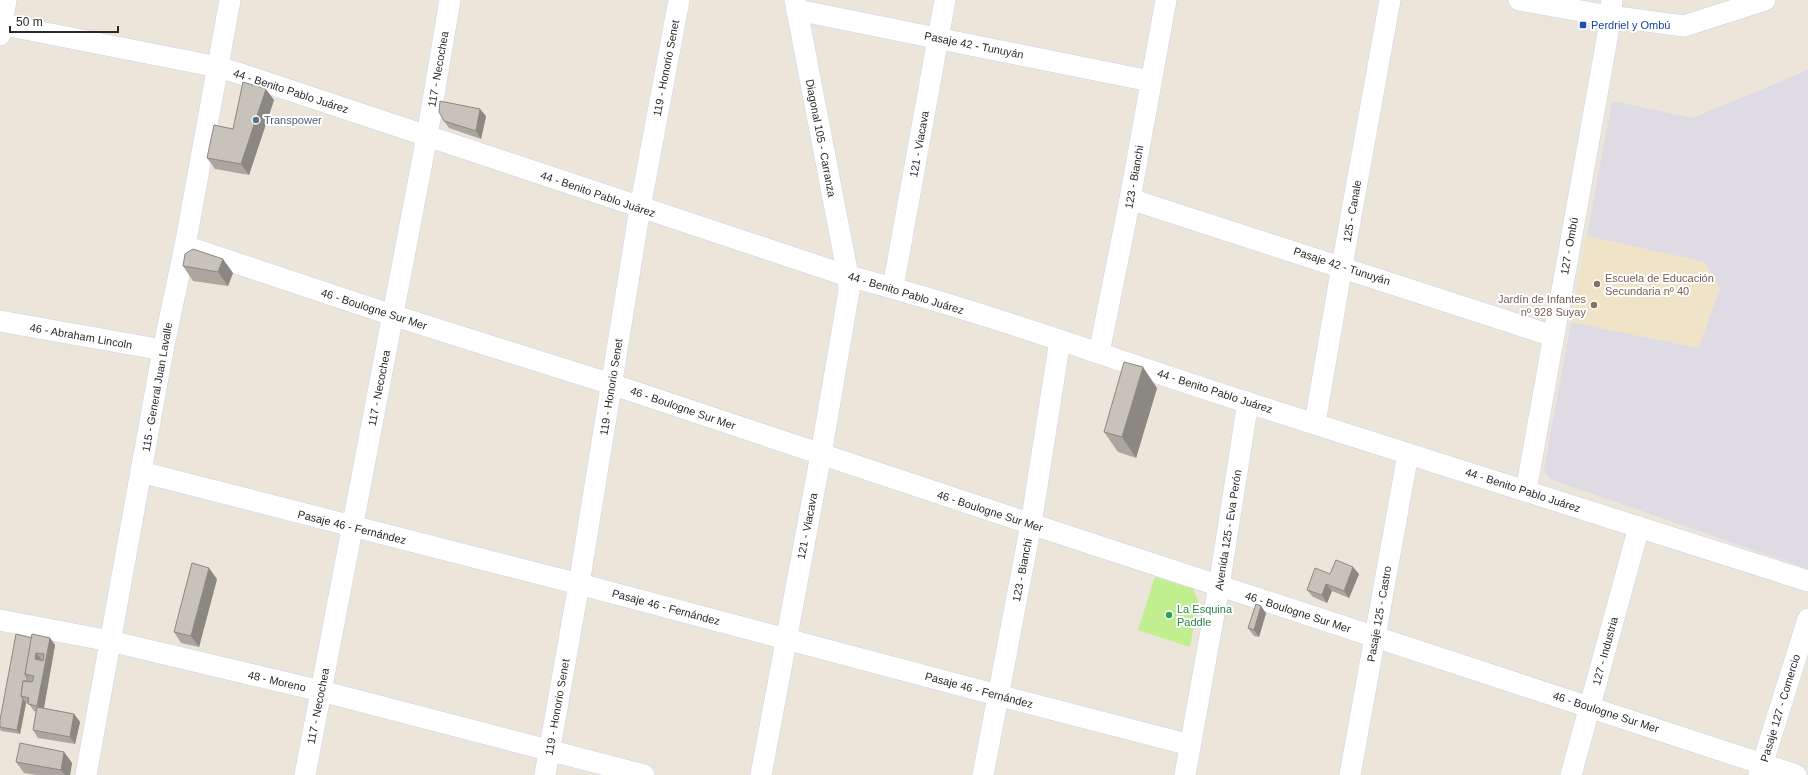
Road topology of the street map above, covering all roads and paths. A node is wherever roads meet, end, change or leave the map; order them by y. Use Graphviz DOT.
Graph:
graph roads {
  1 [pos="6,0"];
  2 [pos="230,0"];
  3 [pos="450,0"];
  4 [pos="679,0"];
  5 [pos="945,0"];
  6 [pos="1166,0"];
  7 [pos="1390,0"];
  8 [pos="1519,0"];
  9 [pos="1765,0"];
  10 [pos="796,5"];
  11 [pos="1610,8"];
  12 [pos="1,28"];
  13 [pos="938,38"];
  14 [pos="218,67"];
  15 [pos="1150,81"];
  16 [pos="427,136"];
  17 [pos="1130,199"];
  18 [pos="640,208"];
  19 [pos="185,246"];
  20 [pos="1342,266"];
  21 [pos="848,276"];
  22 [pos="893,287"];
  23 [pos="392,315"];
  24 [pos="0,321"];
  25 [pos="1553,336"];
  26 [pos="1060,340"];
  27 [pos="163,350"];
  28 [pos="1099,352"];
  29 [pos="611,384"];
  30 [pos="1248,402"];
  31 [pos="1315,423"];
  32 [pos="821,454"];
  33 [pos="1408,454"];
  34 [pos="141,472"];
  35 [pos="1526,491"];
  36 [pos="1031,524"];
  37 [pos="352,527"];
  38 [pos="1639,527"];
  39 [pos="1808,581"];
  40 [pos="579,584"];
  41 [pos="1219,586"];
  42 [pos="1808,619"];
  43 [pos="0,620"];
  44 [pos="1374,637"];
  45 [pos="786,638"];
  46 [pos="110,641"];
  47 [pos="321,691"];
  48 [pos="997,695"];
  49 [pos="1590,706"];
  50 [pos="1190,745"];
  51 [pos="549,751"];
  52 [pos="1761,770"];
  53 [pos="86,775"];
  54 [pos="305,775"];
  55 [pos="545,775"];
  56 [pos="644,775"];
  57 [pos="761,775"];
  58 [pos="983,775"];
  59 [pos="1185,775"];
  60 [pos="1350,775"];
  61 [pos="1571,775"];
  62 [pos="1796,775"];
  1 -- 12 [label="street"];
  2 -- 14 [label="street, 115 - General Juan Lavalle"];
  3 -- 16 [label="street, 117 - Necochea"];
  4 -- 18 [label="street, 119 - Honorio Senet"];
  5 -- 13 [label="street, 121 - Viacava"];
  6 -- 15 [label="street, 123 - Bianchi"];
  7 -- 20 [label="street, 125 - Canale"];
  8 -- 11 [label="street"];
  9 -- 11 [label="street"];
  10 -- 13 [label="street, Pasaje 42 - Tunuyán"];
  10 -- 21 [label="street, Diagonal 105 - Carranza"];
  11 -- 25 [label="street, 127 - Ombú"];
  12 -- 14 [label="street, 44 - Benito Pablo Juárez"];
  13 -- 15 [label="street, Pasaje 42 - Tunuyán"];
  13 -- 22 [label="street, 121 - Viacava"];
  14 -- 16 [label="street, 44 - Benito Pablo Juárez"];
  14 -- 19 [label="street, 115 - General Juan Lavalle"];
  15 -- 17 [label="street, 123 - Bianchi"];
  16 -- 18 [label="street, 44 - Benito Pablo Juárez"];
  16 -- 23 [label="street, 117 - Necochea"];
  17 -- 20 [label="street, Pasaje 42 - Tunuyán"];
  17 -- 28 [label="street, 123 - Bianchi"];
  18 -- 21 [label="street, 44 - Benito Pablo Juárez"];
  18 -- 29 [label="street, 119 - Honorio Senet"];
  19 -- 23 [label="street, 46 - Boulogne Sur Mer"];
  19 -- 27 [label="street, 115 - General Juan Lavalle"];
  20 -- 25 [label="street, Pasaje 42 - Tunuyán"];
  20 -- 31 [label="street, 125 - Canale"];
  21 -- 22 [label="street, 44 - Benito Pablo Juárez"];
  21 -- 32 [label="street, 121 - Viacava"];
  22 -- 26 [label="street, 44 - Benito Pablo Juárez"];
  23 -- 29 [label="street, 46 - Boulogne Sur Mer"];
  23 -- 37 [label="street, 117 - Necochea"];
  24 -- 27 [label="street, 46 - Abraham Lincoln"];
  25 -- 35 [label="street, 127 - Ombú"];
  26 -- 28 [label="street, 44 - Benito Pablo Juárez"];
  26 -- 36 [label="street, 123 - Bianchi"];
  27 -- 34 [label="street, 115 - General Juan Lavalle"];
  28 -- 30 [label="street, 44 - Benito Pablo Juárez"];
  29 -- 32 [label="street, 46 - Boulogne Sur Mer"];
  29 -- 40 [label="street, 119 - Honorio Senet"];
  30 -- 31 [label="street, 44 - Benito Pablo Juárez"];
  30 -- 41 [label="street, Avenida 125 - Eva Perón"];
  31 -- 33 [label="street, 44 - Benito Pablo Juárez"];
  32 -- 36 [label="street, 46 - Boulogne Sur Mer"];
  32 -- 45 [label="street, 121 - Viacava"];
  33 -- 35 [label="street, 44 - Benito Pablo Juárez"];
  33 -- 44 [label="street, Pasaje 125 - Castro"];
  34 -- 37 [label="street, Pasaje 46 - Fernández"];
  34 -- 46 [label="street, 115 - General Juan Lavalle"];
  35 -- 38 [label="street, 44 - Benito Pablo Juárez"];
  36 -- 41 [label="street, 46 - Boulogne Sur Mer"];
  36 -- 48 [label="street, 123 - Bianchi"];
  37 -- 40 [label="street, Pasaje 46 - Fernández"];
  37 -- 47 [label="street, 117 - Necochea"];
  38 -- 39 [label="street, 44 - Benito Pablo Juárez"];
  38 -- 49 [label="street, 127 - Industria"];
  40 -- 45 [label="street, Pasaje 46 - Fernández"];
  40 -- 51 [label="street, 119 - Honorio Senet"];
  41 -- 44 [label="street, 46 - Boulogne Sur Mer"];
  41 -- 50 [label="street, Avenida 125 - Eva Perón"];
  42 -- 52 [label="street, Pasaje 127 - Comercio"];
  43 -- 46 [label="street, 48 - Moreno"];
  44 -- 49 [label="street, 46 - Boulogne Sur Mer"];
  44 -- 60 [label="street, Pasaje 125 - Castro"];
  45 -- 48 [label="street, Pasaje 46 - Fernández"];
  45 -- 57 [label="street, 121 - Viacava"];
  46 -- 47 [label="street, 48 - Moreno"];
  46 -- 53 [label="street, 115 - General Juan Lavalle"];
  47 -- 51 [label="street, 48 - Moreno"];
  47 -- 54 [label="street, 117 - Necochea"];
  48 -- 50 [label="street, Pasaje 46 - Fernández"];
  48 -- 58 [label="street, 123 - Bianchi"];
  49 -- 52 [label="street, 46 - Boulogne Sur Mer"];
  49 -- 61 [label="street, 127 - Industria"];
  50 -- 59 [label="street, Avenida 125 - Eva Perón"];
  51 -- 55 [label="street, 119 - Honorio Senet"];
  51 -- 56 [label="street, 48 - Moreno"];
  52 -- 62 [label="street, 46 - Boulogne Sur Mer"];
}
